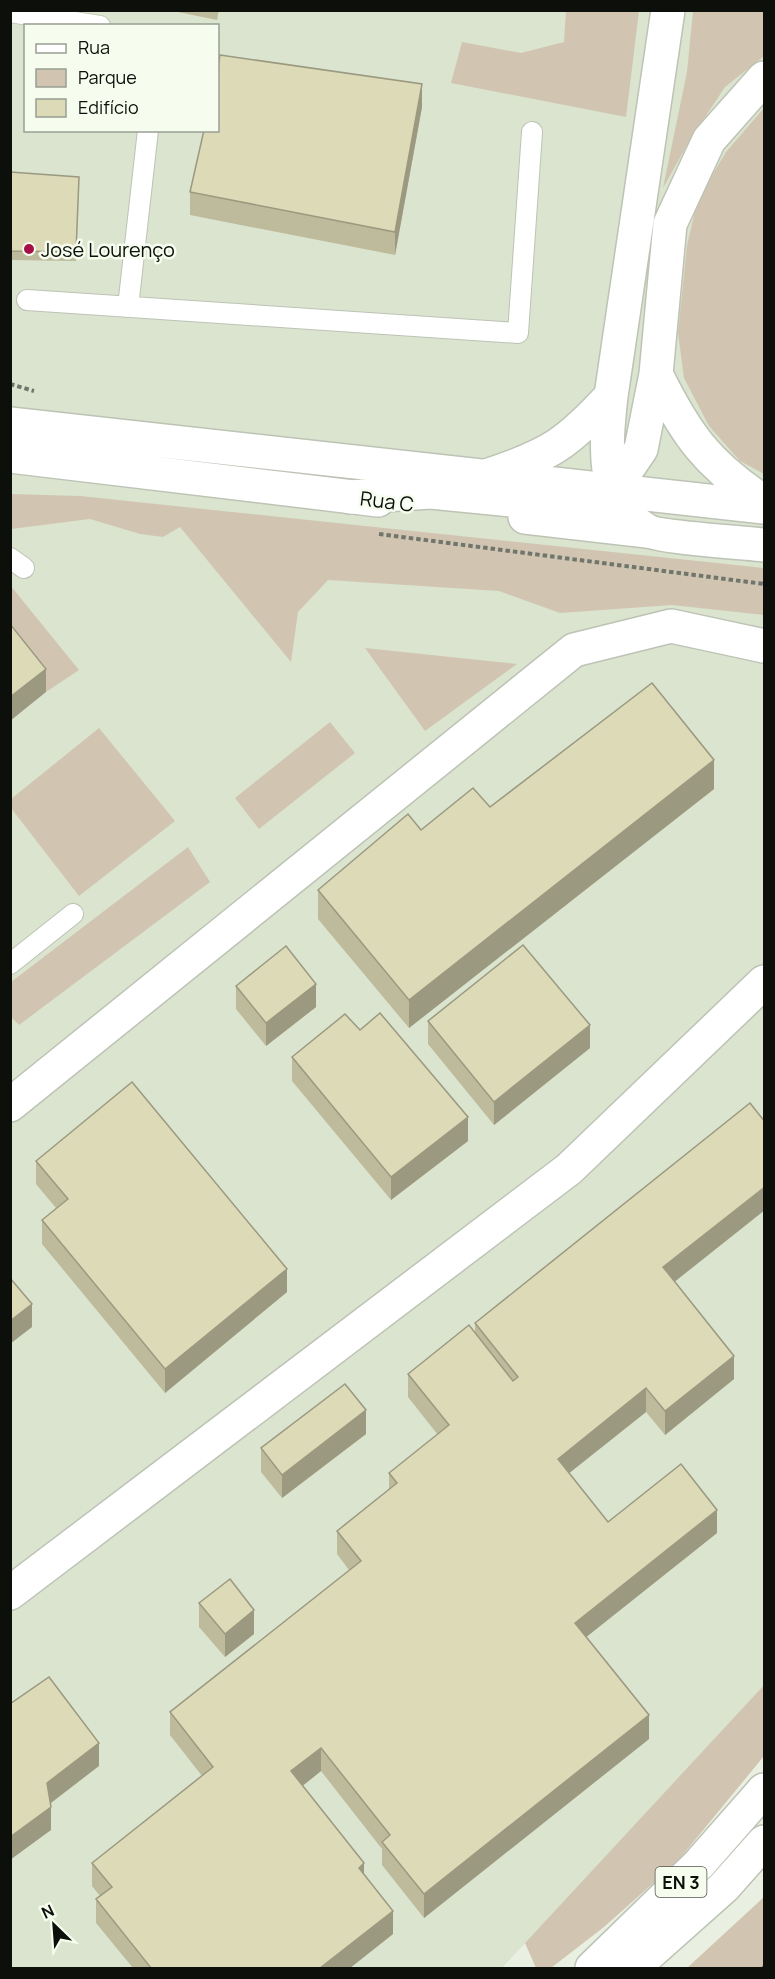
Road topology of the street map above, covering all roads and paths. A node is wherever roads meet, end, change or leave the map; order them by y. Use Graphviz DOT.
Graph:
graph roads {
  1 [pos="668,10"];
  2 [pos="10,12"];
  3 [pos="87,24"];
  4 [pos="765,78"];
  5 [pos="148,132"];
  6 [pos="532,132"];
  7 [pos="27,300"];
  8 [pos="128,307"];
  9 [pos="656,374"];
  10 [pos="611,396"];
  11 [pos="11,424"];
  12 [pos="10,456"];
  13 [pos="489,475"];
  14 [pos="613,490"];
  15 [pos="350,497"];
  16 [pos="765,502"];
  17 [pos="765,507"];
  18 [pos="647,531"];
  19 [pos="765,545"];
  20 [pos="765,646"];
  21 [pos="73,914"];
  22 [pos="10,964"];
  23 [pos="765,982"];
  24 [pos="10,1105"];
  25 [pos="10,1593"];
  26 [pos="765,1790"];
  27 [pos="765,1842"];
  28 [pos="592,1968"];
  29 [pos="633,1968"];
  1 -- 10 [label="street"];
  2 -- 3 [label="lane"];
  4 -- 9 [label="street"];
  5 -- 8 [label="lane"];
  6 -- 8 [label="lane"];
  7 -- 8 [label="lane"];
  9 -- 14 [label="street"];
  9 -- 16 [label="street"];
  10 -- 13 [label="street"];
  10 -- 14 [label="street"];
  11 -- 13 [label="street, Rua C"];
  12 -- 15 [label="street, Rua C"];
  13 -- 14 [label="street, Rua C"];
  14 -- 15 [label="street"];
  14 -- 17 [label="street, Rua C"];
  14 -- 18 [label="street"];
  15 -- 18 [label="street, Rua C"];
  18 -- 19 [label="street, Rua C"];
  20 -- 24 [label="street"];
  21 -- 22 [label="lane"];
  23 -- 25 [label="street"];
  26 -- 28 [label="street, EN 3"];
  27 -- 29 [label="street, EN 3"];
}
